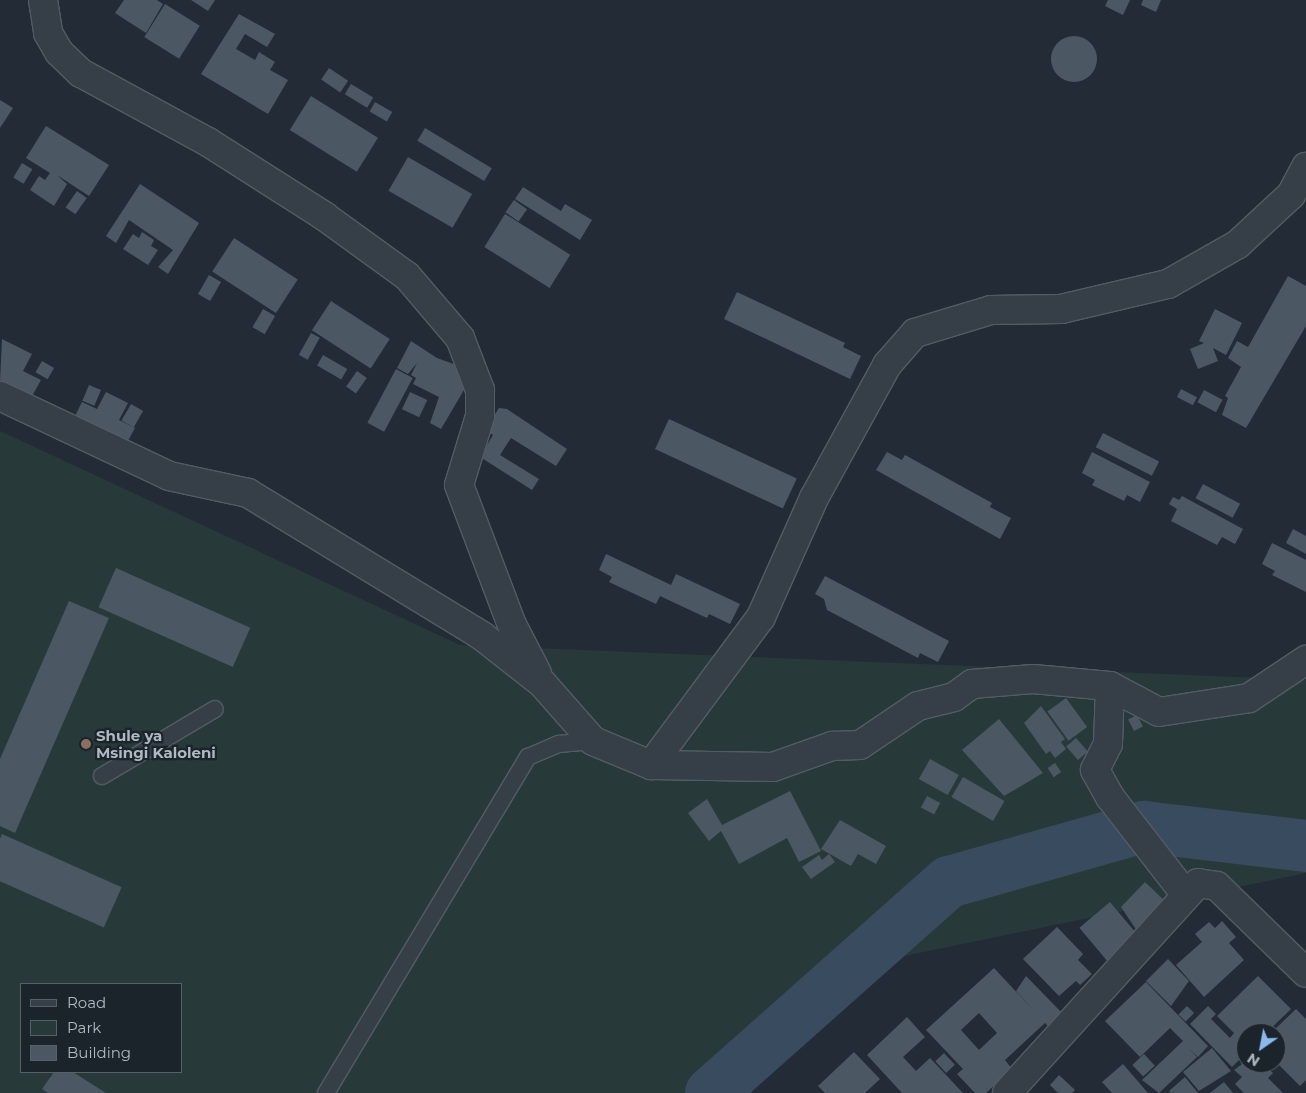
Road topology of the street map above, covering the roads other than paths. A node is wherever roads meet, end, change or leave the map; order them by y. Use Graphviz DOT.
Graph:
graph roads {
  1 [pos="43,0"];
  2 [pos="1306,167"];
  3 [pos="0,396"];
  4 [pos="1306,660"];
  5 [pos="542,683"];
  6 [pos="1110,686"];
  7 [pos="215,709"];
  8 [pos="593,741"];
  9 [pos="651,765"];
  10 [pos="102,776"];
  11 [pos="1185,893"];
  12 [pos="1306,973"];
  13 [pos="326,1093"];
  14 [pos="1007,1093"];
  1 -- 5 [label="street"];
  2 -- 9 [label="street"];
  3 -- 5 [label="street"];
  4 -- 6 [label="street"];
  5 -- 8 [label="street"];
  6 -- 9 [label="street"];
  6 -- 11 [label="street"];
  7 -- 10 [label="lane"];
  8 -- 9 [label="street"];
  8 -- 13 [label="lane"];
  11 -- 12 [label="street"];
  11 -- 14 [label="street"];
}
